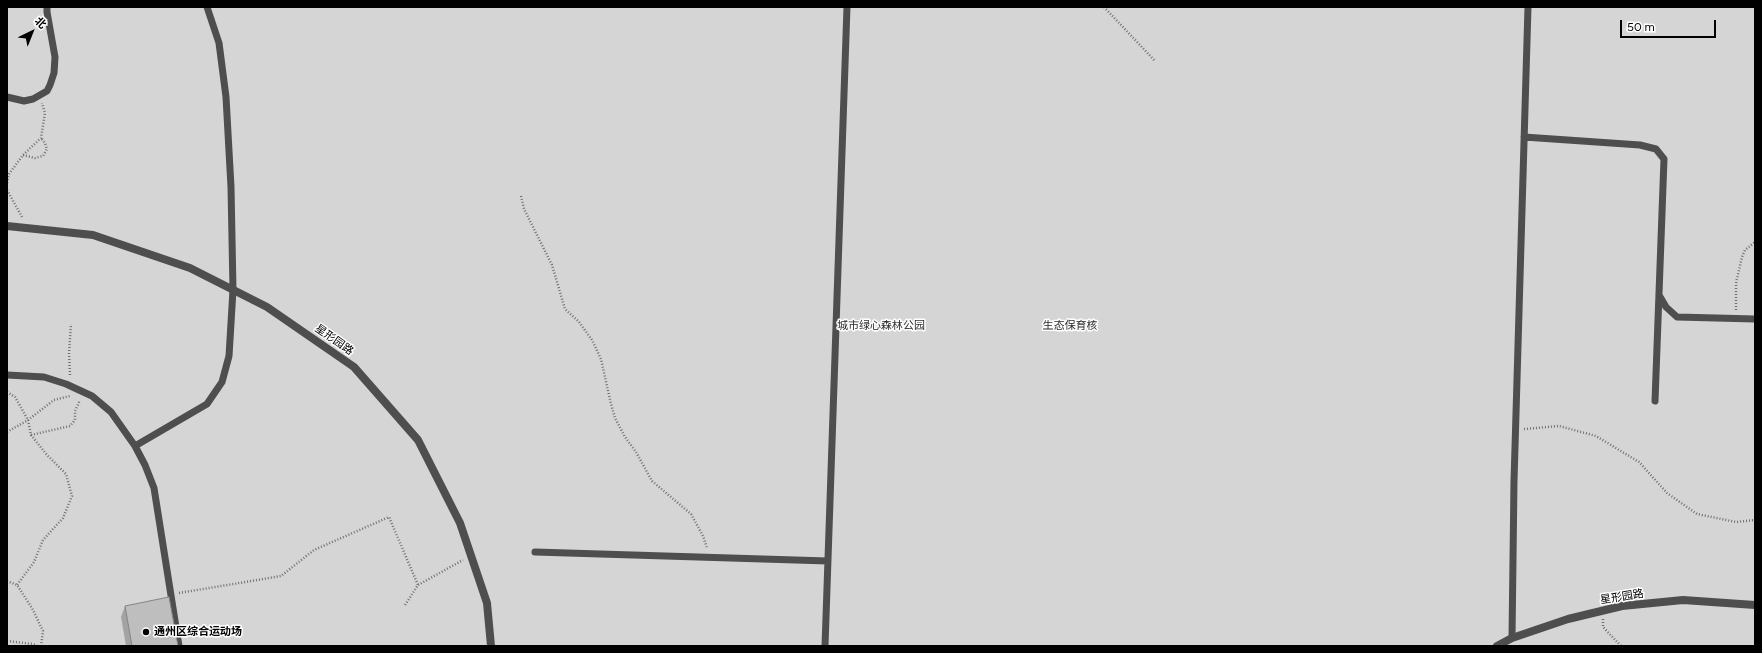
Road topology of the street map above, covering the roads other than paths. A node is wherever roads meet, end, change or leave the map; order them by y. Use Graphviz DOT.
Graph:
graph roads {
  1 [pos="47,7"];
  2 [pos="207,7"];
  3 [pos="847,7"];
  4 [pos="1528,7"];
  5 [pos="7,97"];
  6 [pos="1524,137"];
  7 [pos="7,226"];
  8 [pos="233,290"];
  9 [pos="1659,295"];
  10 [pos="1755,319"];
  11 [pos="7,375"];
  12 [pos="1654,401"];
  13 [pos="135,446"];
  14 [pos="535,552"];
  15 [pos="828,561"];
  16 [pos="1755,605"];
  17 [pos="1512,638"];
  18 [pos="179,646"];
  19 [pos="491,646"];
  20 [pos="825,646"];
  21 [pos="1497,646"];
  1 -- 5 [label="lane"];
  2 -- 8 [label="lane"];
  3 -- 15 [label="lane"];
  4 -- 6 [label="lane"];
  6 -- 9 [label="lane"];
  6 -- 17 [label="lane"];
  7 -- 8 [label="street, 星形园路"];
  8 -- 13 [label="lane"];
  8 -- 19 [label="street, 星形园路"];
  9 -- 10 [label="lane"];
  9 -- 12 [label="lane"];
  11 -- 13 [label="lane"];
  13 -- 18 [label="lane"];
  14 -- 15 [label="lane"];
  15 -- 20 [label="lane"];
  16 -- 17 [label="street, 星形园路"];
  17 -- 21 [label="street, 星形园路"];
}
